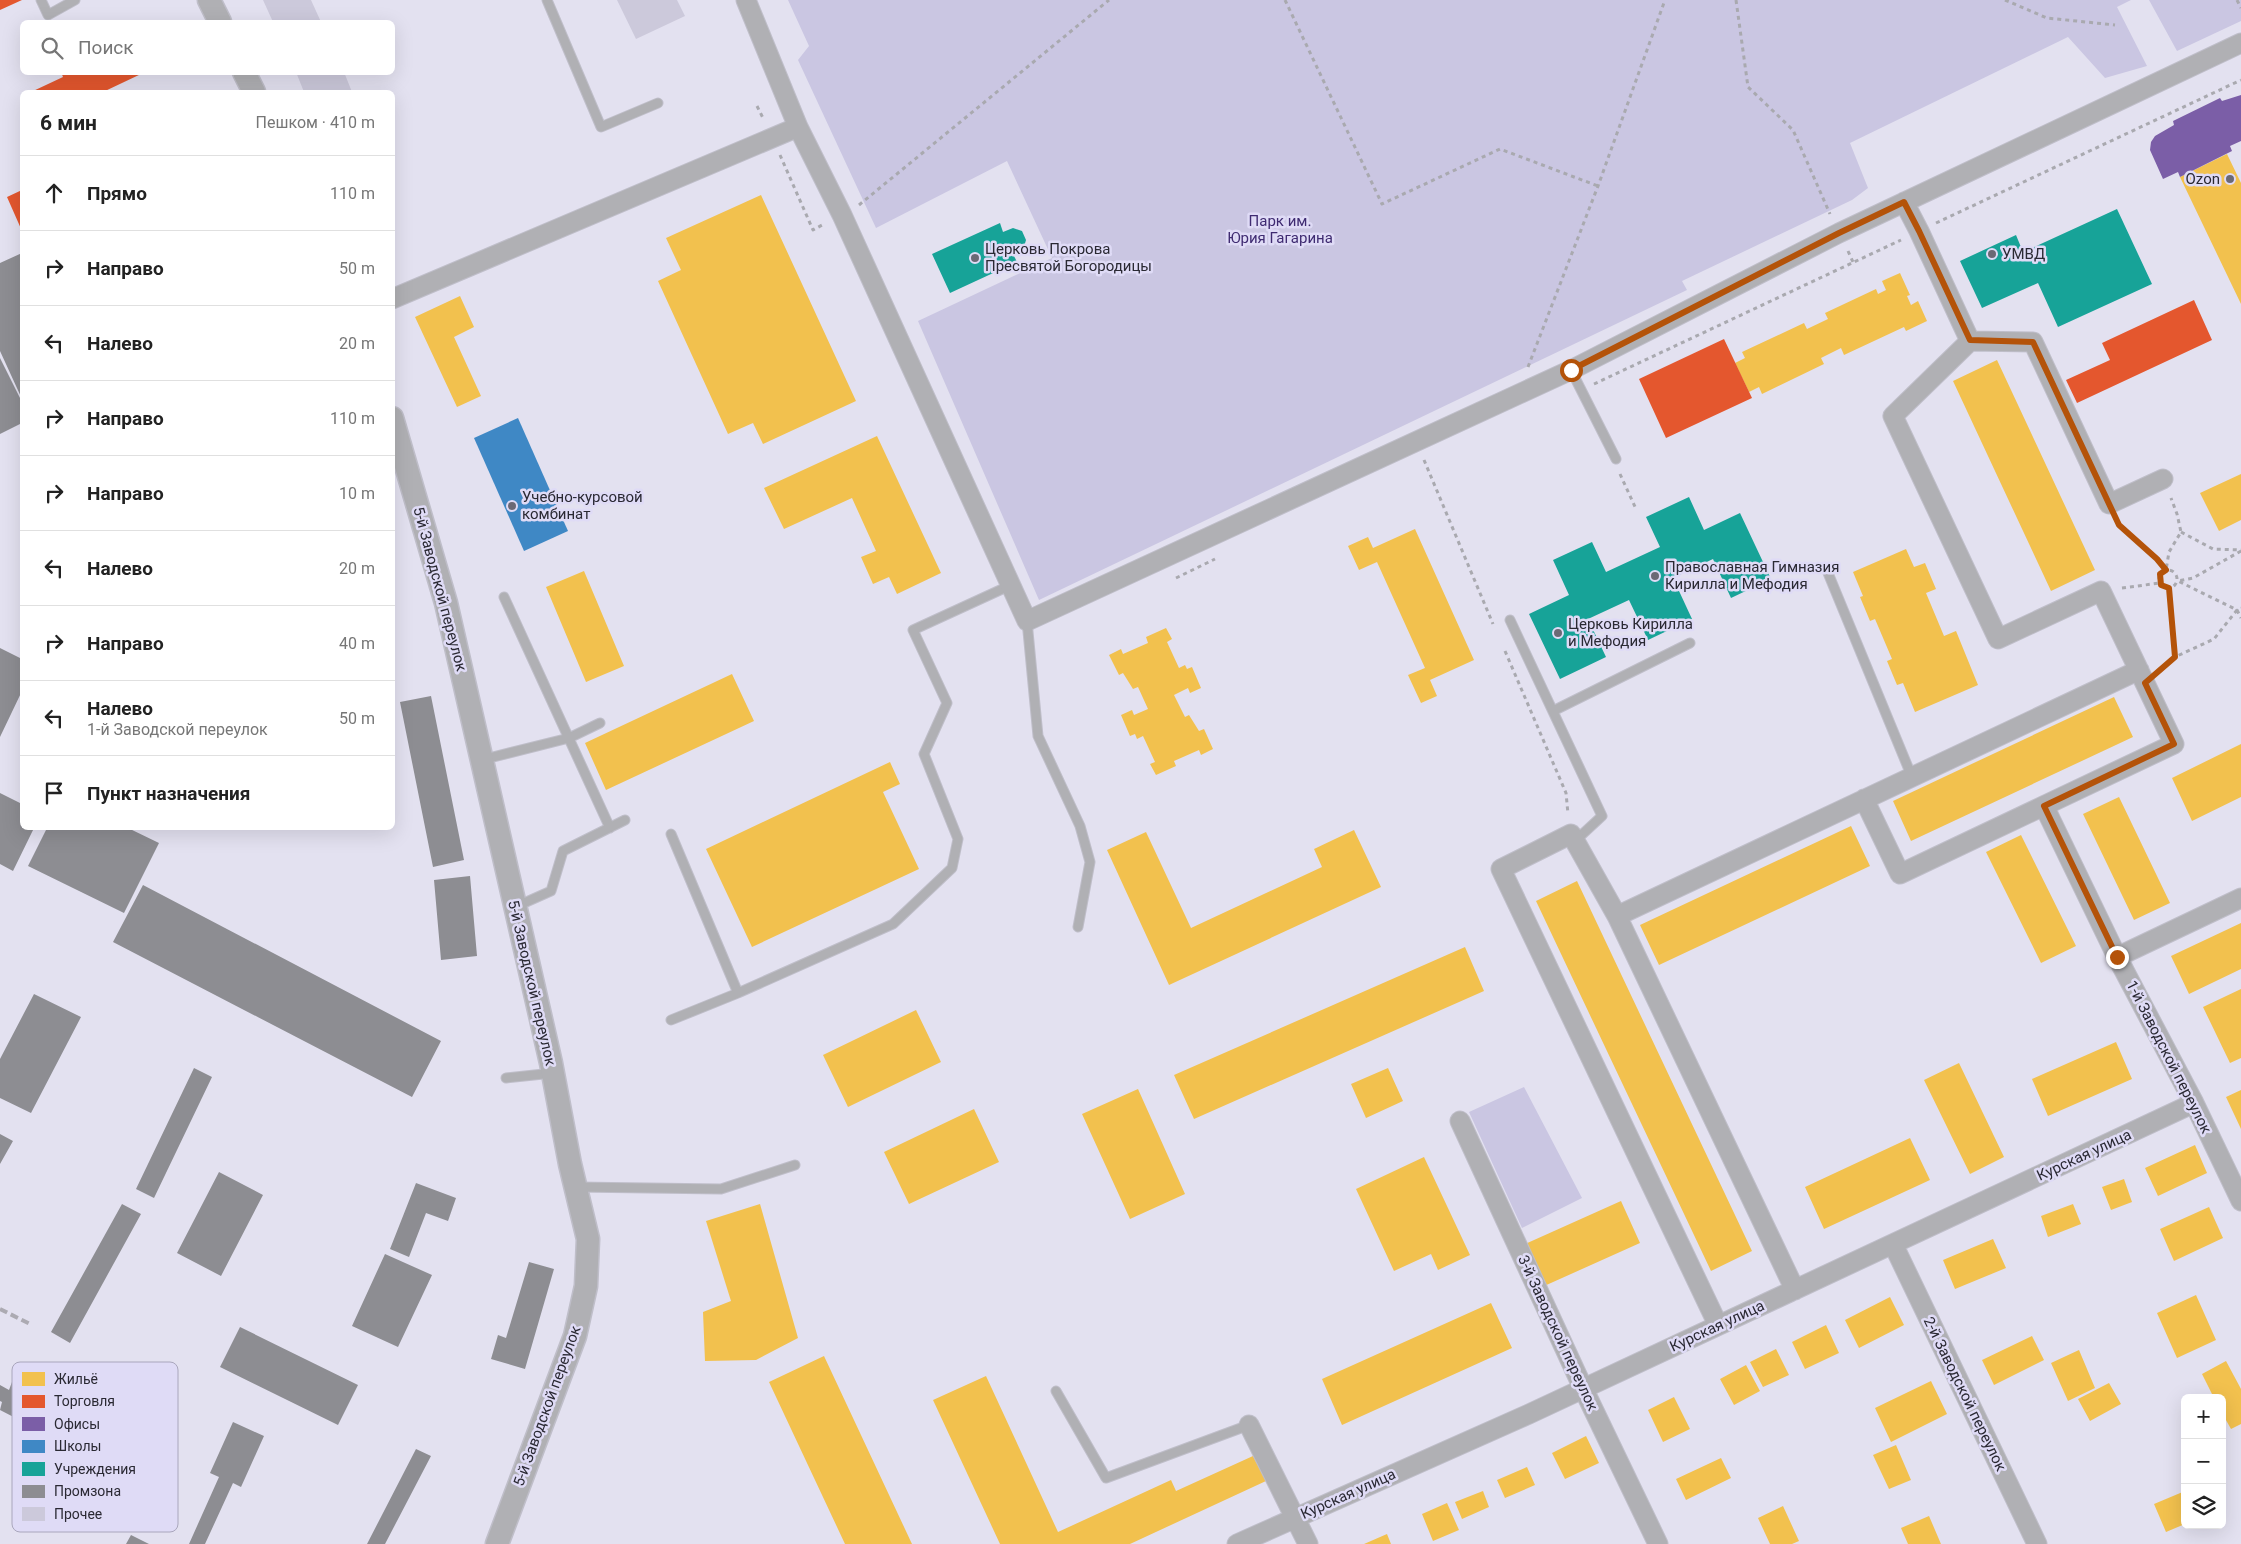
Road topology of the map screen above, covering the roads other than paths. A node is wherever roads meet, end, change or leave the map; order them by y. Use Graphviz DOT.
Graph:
graph roads {
  1 [pos="41,0"];
  2 [pos="74,0"];
  3 [pos="209,0"];
  4 [pos="547,0"];
  5 [pos="746,0"];
  6 [pos="219,20"];
  7 [pos="2241,43"];
  8 [pos="246,75"];
  9 [pos="253,90"];
  10 [pos="658,103"];
  11 [pos="798,127"];
  12 [pos="1904,202"];
  13 [pos="395,297"];
  14 [pos="1970,340"];
  15 [pos="1571,370"];
  16 [pos="395,428"];
  17 [pos="1616,459"];
  18 [pos="2163,479"];
  19 [pos="1828,573"];
  20 [pos="1011,585"];
  21 [pos="504,597"];
  22 [pos="1510,620"];
  23 [pos="1027,621"];
  24 [pos="1690,643"];
  25 [pos="2142,677"];
  26 [pos="1553,711"];
  27 [pos="600,723"];
  28 [pos="569,738"];
  29 [pos="481,760"];
  30 [pos="1912,777"];
  31 [pos="1864,799"];
  32 [pos="2044,806"];
  33 [pos="625,820"];
  34 [pos="610,828"];
  35 [pos="671,834"];
  36 [pos="1573,838"];
  37 [pos="2241,898"];
  38 [pos="514,907"];
  39 [pos="1617,916"];
  40 [pos="1078,927"];
  41 [pos="2117,957"];
  42 [pos="738,993"];
  43 [pos="671,1020"];
  44 [pos="553,1073"];
  45 [pos="506,1078"];
  46 [pos="2194,1103"];
  47 [pos="1460,1121"];
  48 [pos="795,1165"];
  49 [pos="576,1187"];
  50 [pos="2241,1201"];
  51 [pos="1893,1244"];
  52 [pos="1795,1290"];
  53 [pos="1718,1325"];
  54 [pos="1583,1388"];
  55 [pos="1056,1391"];
  56 [pos="1249,1425"];
  57 [pos="1296,1518"];
  58 [pos="497,1544"];
  59 [pos="1237,1544"];
  60 [pos="1308,1544"];
  61 [pos="1658,1544"];
  62 [pos="2037,1544"];
  1 -- 2 [label="lane"];
  3 -- 6 [label="street"];
  4 -- 10 [label="lane"];
  5 -- 11 [label="street"];
  7 -- 12 [label="street"];
  8 -- 9 [label="street"];
  11 -- 13 [label="street"];
  11 -- 20 [label="street"];
  12 -- 14 [label="street"];
  12 -- 15 [label="street"];
  14 -- 18 [label="street"];
  14 -- 25 [label="street"];
  15 -- 17 [label="lane"];
  15 -- 23 [label="street"];
  16 -- 29 [label="street, 5-й Заводской переулок"];
  19 -- 30 [label="lane"];
  20 -- 23 [label="street"];
  20 -- 42 [label="lane"];
  21 -- 28 [label="lane"];
  22 -- 26 [label="lane"];
  23 -- 40 [label="lane"];
  24 -- 26 [label="lane"];
  25 -- 30 [label="street"];
  25 -- 32 [label="street"];
  26 -- 36 [label="lane"];
  27 -- 28 [label="lane"];
  28 -- 29 [label="lane"];
  28 -- 34 [label="lane"];
  29 -- 38 [label="street, 5-й Заводской переулок"];
  30 -- 31 [label="street"];
  31 -- 32 [label="street"];
  31 -- 39 [label="street"];
  32 -- 41 [label="street, 1-й Заводской переулок"];
  33 -- 34 [label="lane"];
  34 -- 38 [label="lane"];
  35 -- 42 [label="lane"];
  36 -- 39 [label="street"];
  36 -- 53 [label="street"];
  37 -- 41 [label="street"];
  38 -- 44 [label="street, 5-й Заводской переулок"];
  39 -- 52 [label="street"];
  41 -- 46 [label="street, 1-й Заводской переулок"];
  42 -- 43 [label="lane"];
  44 -- 45 [label="lane"];
  44 -- 49 [label="street, 5-й Заводской переулок"];
  46 -- 50 [label="street, 1-й Заводской переулок"];
  46 -- 51 [label="street, Курская улица"];
  47 -- 54 [label="street, 3-й Заводской переулок"];
  48 -- 49 [label="lane"];
  49 -- 58 [label="street, 5-й Заводской переулок"];
  51 -- 52 [label="street, Курская улица"];
  51 -- 62 [label="street, 2-й Заводской переулок"];
  52 -- 53 [label="street, Курская улица"];
  53 -- 54 [label="street, Курская улица"];
  54 -- 57 [label="street, Курская улица"];
  54 -- 61 [label="street, 3-й Заводской переулок"];
  55 -- 56 [label="lane"];
  56 -- 57 [label="street"];
  57 -- 59 [label="street, Курская улица"];
  57 -- 60 [label="street"];
}
